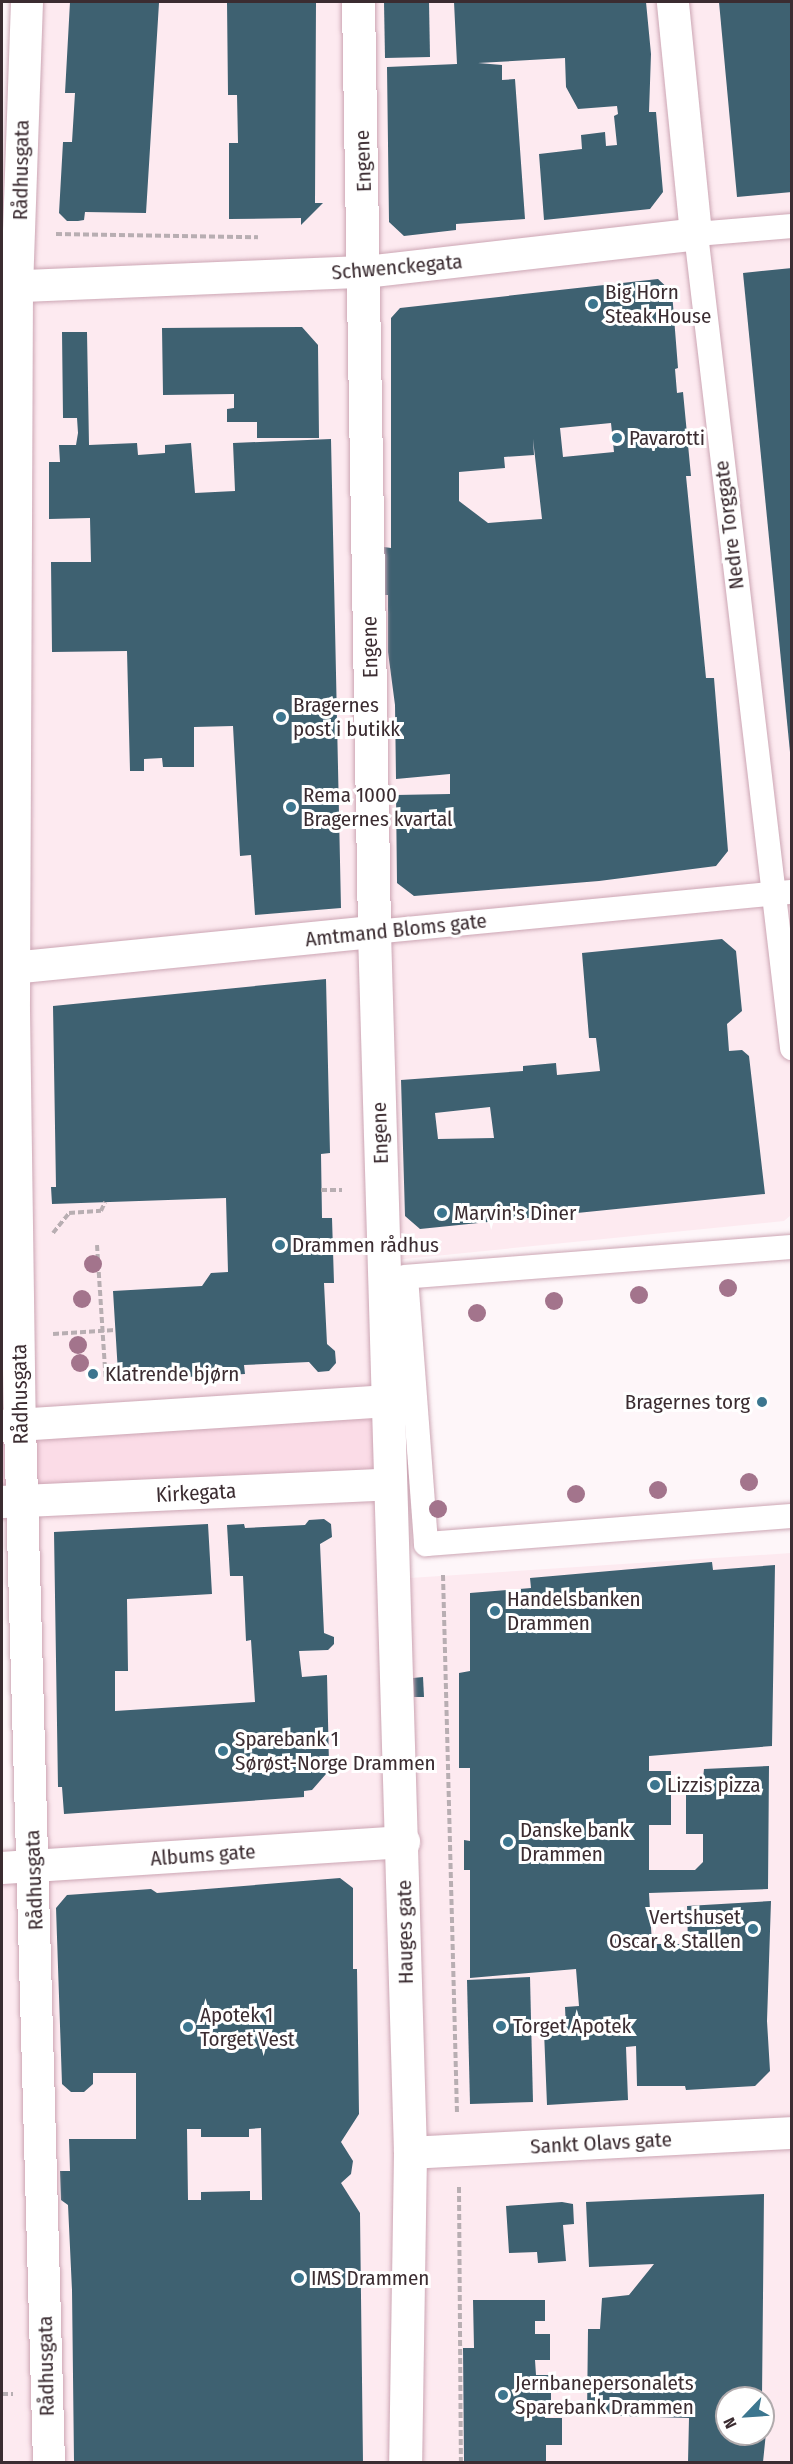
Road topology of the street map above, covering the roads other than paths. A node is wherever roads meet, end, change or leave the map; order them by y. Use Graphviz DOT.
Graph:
graph roads {
  1 [pos="27,2"];
  2 [pos="358,2"];
  3 [pos="673,2"];
  4 [pos="792,226"];
  5 [pos="696,234"];
  6 [pos="365,272"];
  7 [pos="9,287"];
  8 [pos="782,893"];
  9 [pos="374,932"];
  10 [pos="8,969"];
  11 [pos="792,1048"];
  12 [pos="792,1247"];
  13 [pos="388,1401"];
  14 [pos="11,1425"];
  15 [pos="391,1484"];
  16 [pos="12,1502"];
  17 [pos="792,1516"];
  18 [pos="404,1842"];
  19 [pos="34,1866"];
  20 [pos="2,1868"];
  21 [pos="792,2133"];
  22 [pos="410,2153"];
  23 [pos="49,2463"];
  24 [pos="405,2463"];
  1 -- 7 [label="street, Rådhusgata"];
  2 -- 6 [label="street, Engene"];
  3 -- 5 [label="street, Nedre Torggate"];
  4 -- 5 [label="street, Schwenckegata"];
  5 -- 6 [label="street, Schwenckegata"];
  5 -- 8 [label="street, Nedre Torggate"];
  6 -- 7 [label="street, Schwenckegata"];
  6 -- 9 [label="street, Engene"];
  7 -- 10 [label="street, Rådhusgata"];
  8 -- 9 [label="street, Amtmand Bloms gate"];
  8 -- 11 [label="street, Nedre Torggate"];
  9 -- 10 [label="street, Amtmand Bloms gate"];
  9 -- 13 [label="street, Engene"];
  10 -- 14 [label="street, Rådhusgata"];
  12 -- 17 [label="street"];
  13 -- 14 [label="street"];
  13 -- 15 [label="street, Hauges gate"];
  14 -- 16 [label="street, Rådhusgata"];
  15 -- 16 [label="street, Kirkegata"];
  15 -- 18 [label="street, Hauges gate"];
  16 -- 19 [label="street, Rådhusgata"];
  18 -- 19 [label="street, Albums gate"];
  18 -- 22 [label="street, Hauges gate"];
  19 -- 20 [label="street, Albums gate"];
  19 -- 23 [label="street, Rådhusgata"];
  21 -- 22 [label="street, Sankt Olavs gate"];
  22 -- 24 [label="street, Hauges gate"];
}
